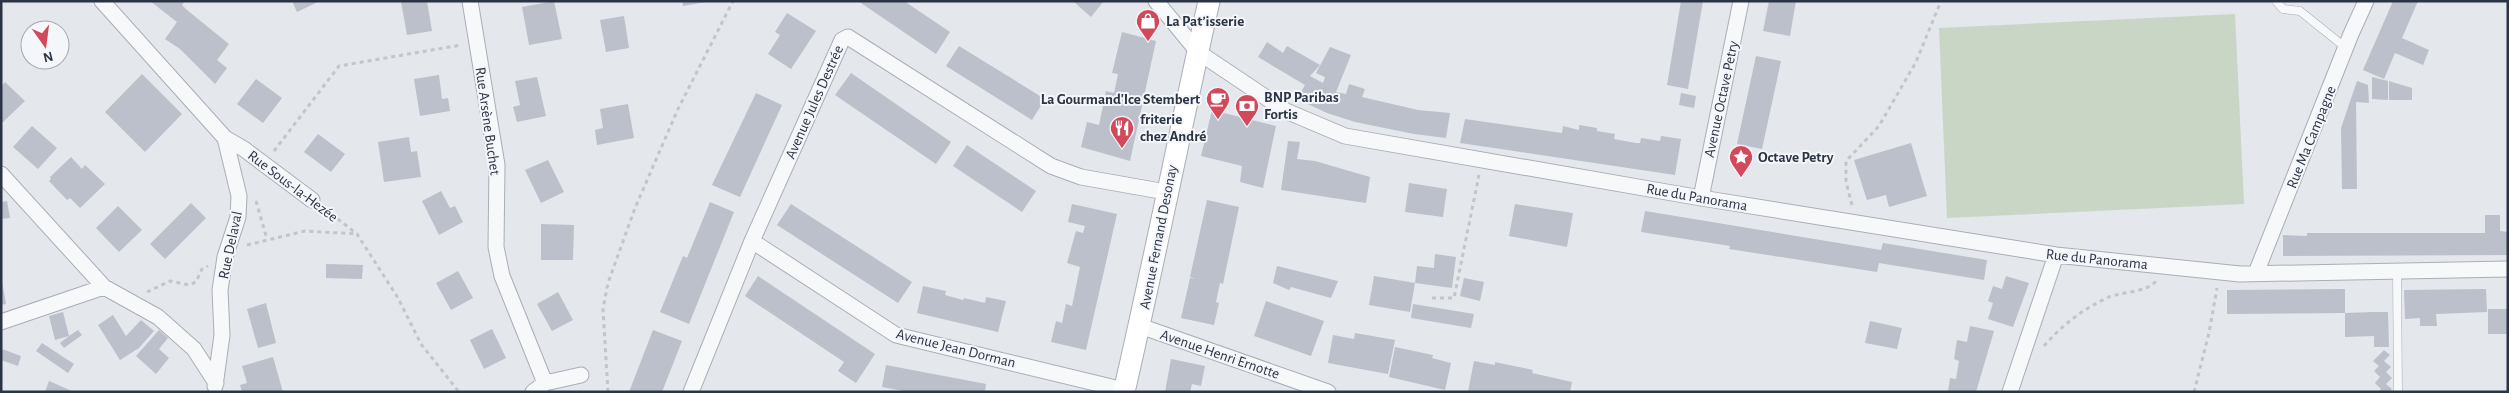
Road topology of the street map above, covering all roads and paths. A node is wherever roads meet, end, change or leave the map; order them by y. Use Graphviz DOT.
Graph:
graph roads {
  1 [pos="102,1"];
  2 [pos="470,1"];
  3 [pos="732,1"];
  4 [pos="1156,1"];
  5 [pos="1209,1"];
  6 [pos="1741,1"];
  7 [pos="1941,1"];
  8 [pos="2276,1"];
  9 [pos="2366,1"];
  10 [pos="477,43"];
  11 [pos="2346,48"];
  12 [pos="1198,52"];
  13 [pos="225,138"];
  14 [pos="1482,160"];
  15 [pos="264,163"];
  16 [pos="1,174"];
  17 [pos="1166,192"];
  18 [pos="1701,198"];
  19 [pos="312,200"];
  20 [pos="1856,223"];
  21 [pos="356,234"];
  22 [pos="752,241"];
  23 [pos="2056,255"];
  24 [pos="224,257"];
  25 [pos="2167,266"];
  26 [pos="202,269"];
  27 [pos="2508,269"];
  28 [pos="2219,272"];
  29 [pos="2397,272"];
  30 [pos="2256,273"];
  31 [pos="104,287"];
  32 [pos="153,290"];
  33 [pos="1432,298"];
  34 [pos="1,322"];
  35 [pos="1140,326"];
  36 [pos="2023,354"];
  37 [pos="581,375"];
  38 [pos="539,387"];
  39 [pos="215,388"];
  40 [pos="1124,391"];
  41 [pos="459,392"];
  42 [pos="608,392"];
  43 [pos="691,392"];
  44 [pos="1328,392"];
  45 [pos="2010,392"];
  46 [pos="2194,392"];
  47 [pos="2398,392"];
  1 -- 13 [label="street, Rue Sous-la-Hezée"];
  2 -- 10 [label="street, Rue Arsène Buchet"];
  3 -- 42 [label="path"];
  4 -- 12 [label="street, Rue du Panorama"];
  5 -- 12 [label="main road, Avenue Fernand Desonay"];
  6 -- 18 [label="street, Avenue Octave Petry"];
  7 -- 20 [label="path"];
  8 -- 11 [label="lane"];
  9 -- 11 [label="street, Rue Ma Campagne"];
  10 -- 15 [label="path"];
  10 -- 38 [label="street, Rue Arsène Buchet"];
  11 -- 30 [label="street, Rue Ma Campagne"];
  12 -- 14 [label="street, Rue du Panorama"];
  12 -- 17 [label="main road, Avenue Fernand Desonay"];
  13 -- 15 [label="street, Rue Sous-la-Hezée"];
  13 -- 24 [label="street, Rue Delaval"];
  14 -- 18 [label="street, Rue du Panorama"];
  14 -- 33 [label="path"];
  15 -- 19 [label="street, Rue Sous-la-Hezée"];
  16 -- 31 [label="street, Rue Delaval"];
  17 -- 22 [label="street, Avenue Jules Destrée"];
  17 -- 35 [label="main road, Avenue Fernand Desonay"];
  18 -- 20 [label="street, Rue du Panorama"];
  19 -- 21 [label="path, Rue Sous-la-Hezée"];
  20 -- 23 [label="street, Rue du Panorama"];
  21 -- 24 [label="path"];
  21 -- 41 [label="path, Rue Sous-la-Hezée"];
  22 -- 40 [label="street, Avenue Jean Dorman"];
  22 -- 43 [label="street, Avenue Jules Destrée"];
  23 -- 25 [label="street, Rue du Panorama"];
  23 -- 36 [label="street"];
  24 -- 39 [label="street, Rue Delaval"];
  25 -- 28 [label="street, Rue du Panorama"];
  25 -- 36 [label="path"];
  26 -- 32 [label="path"];
  27 -- 29 [label="street, Rue du Panorama"];
  28 -- 30 [label="street, Rue du Panorama"];
  28 -- 46 [label="path"];
  29 -- 30 [label="street, Rue du Panorama"];
  29 -- 47 [label="lane"];
  31 -- 34 [label="street"];
  31 -- 39 [label="street, Rue Delaval"];
  35 -- 40 [label="main road, Avenue Fernand Desonay"];
  35 -- 44 [label="street, Avenue Henri Ernotte"];
  36 -- 45 [label="street"];
  37 -- 38 [label="street, Rue Arsène Buchet"];
}
